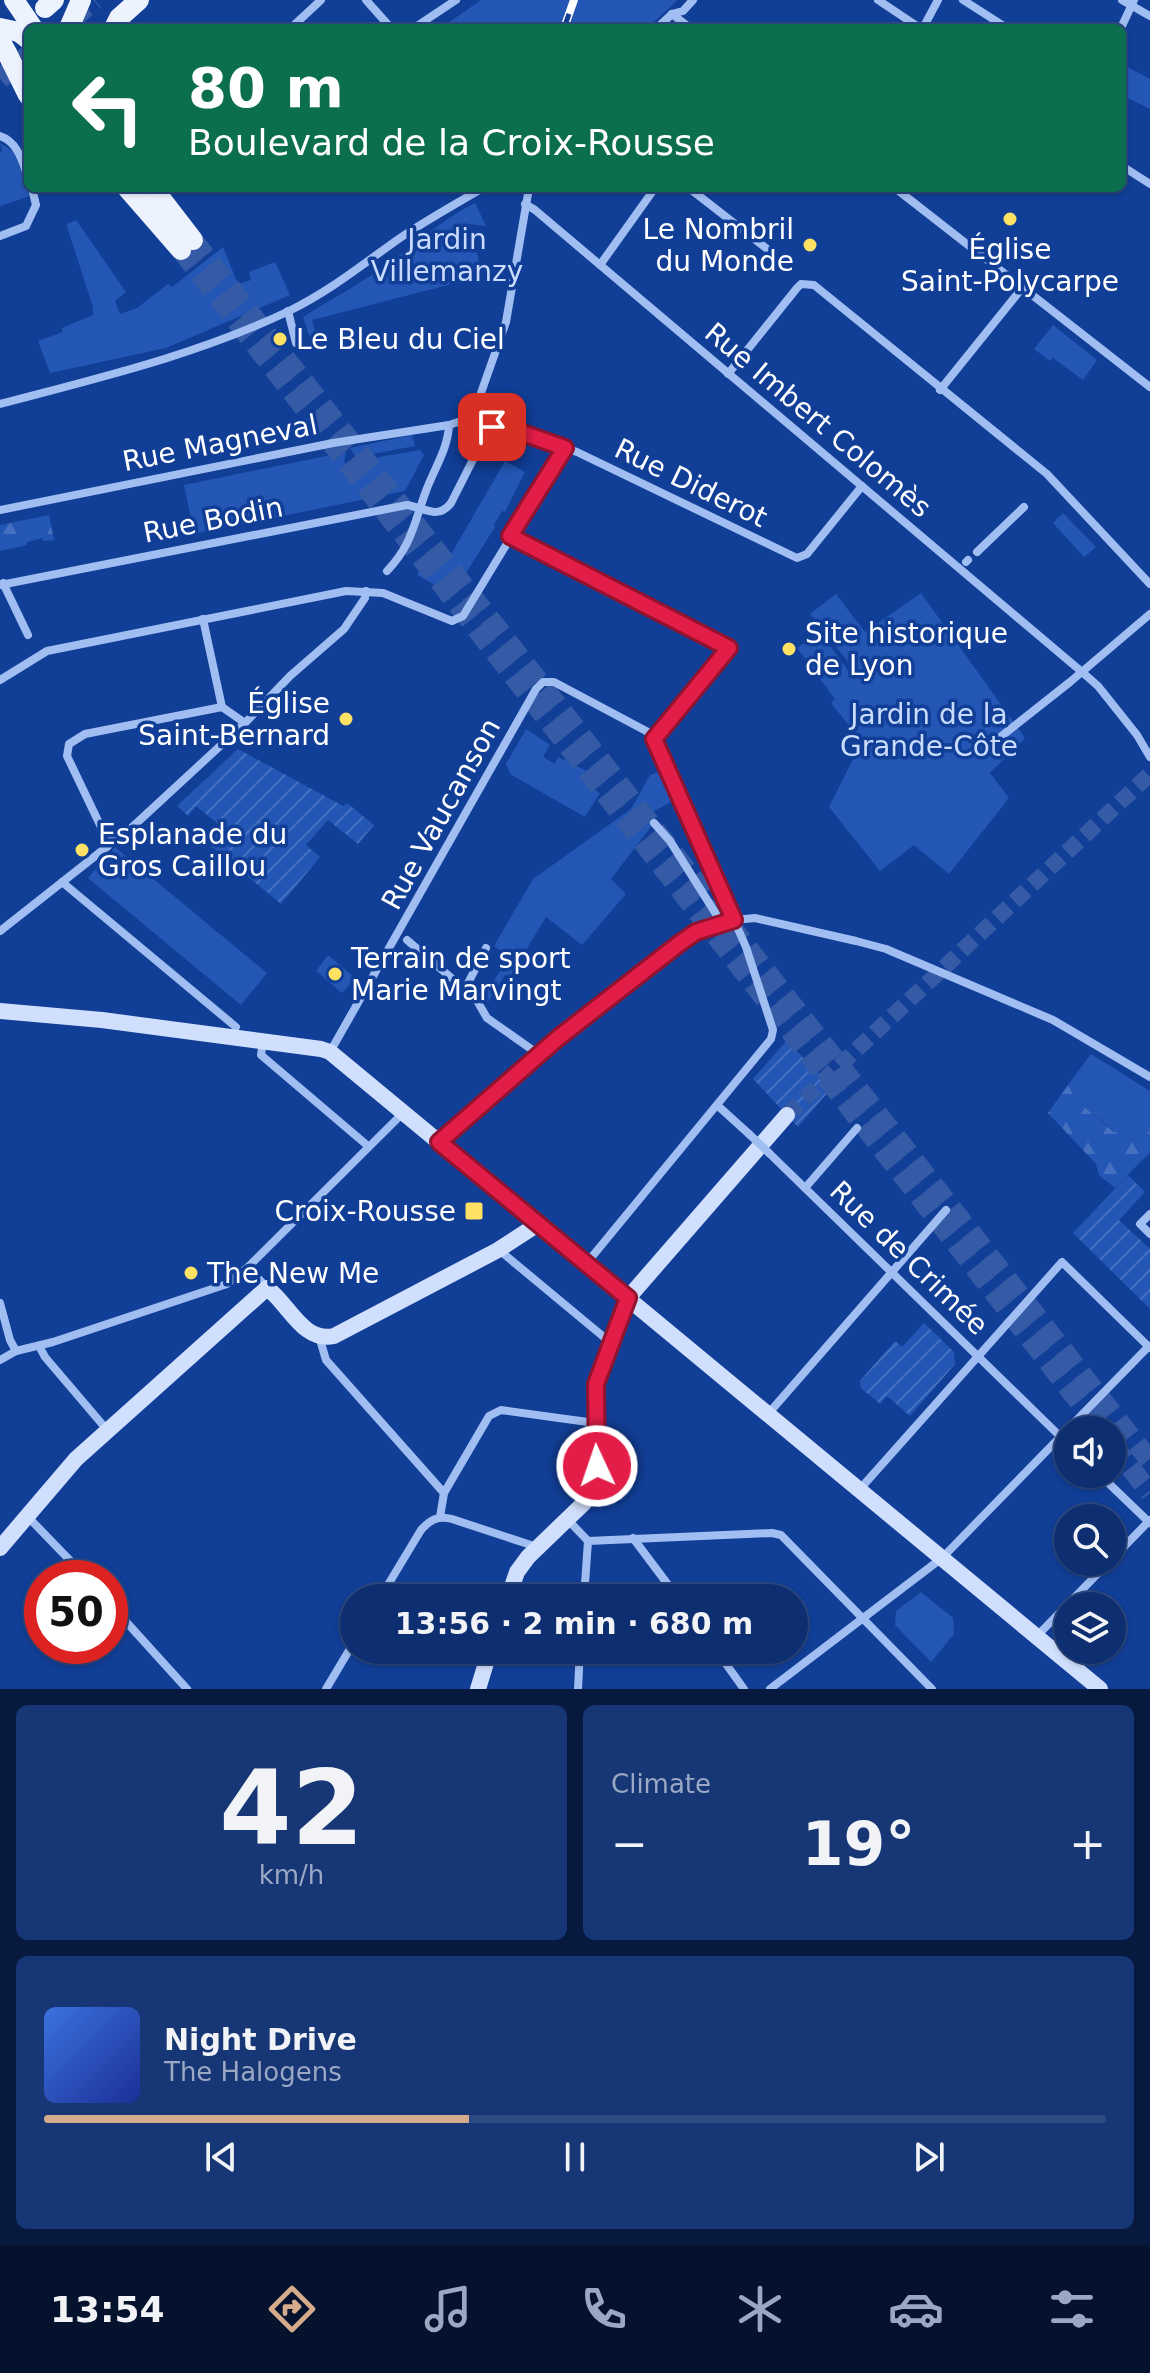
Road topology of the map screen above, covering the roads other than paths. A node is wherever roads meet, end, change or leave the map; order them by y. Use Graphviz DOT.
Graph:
graph roads {
  1 [pos="14,0"];
  2 [pos="81,0"];
  3 [pos="321,0"];
  4 [pos="366,0"];
  5 [pos="456,0"];
  6 [pos="693,0"];
  7 [pos="878,0"];
  8 [pos="938,0"];
  9 [pos="963,0"];
  10 [pos="1122,0"];
  11 [pos="136,1"];
  12 [pos="1133,3"];
  13 [pos="672,14"];
  14 [pos="1150,16"];
  15 [pos="116,23"];
  16 [pos="30,24"];
  17 [pos="71,24"];
  18 [pos="295,24"];
  19 [pos="387,24"];
  20 [pos="420,24"];
  21 [pos="661,24"];
  22 [pos="685,24"];
  23 [pos="915,24"];
  24 [pos="923,24"];
  25 [pos="1001,24"];
  26 [pos="1123,24"];
  27 [pos="0,28"];
  28 [pos="24,36"];
  29 [pos="4,47"];
  30 [pos="24,87"];
  31 [pos="0,136"];
  32 [pos="24,167"];
  33 [pos="1126,169"];
  34 [pos="1150,184"];
  35 [pos="33,192"];
  36 [pos="120,192"];
  37 [pos="130,192"];
  38 [pos="156,192"];
  39 [pos="173,192"];
  40 [pos="476,192"];
  41 [pos="528,192"];
  42 [pos="652,192"];
  43 [pos="694,192"];
  44 [pos="900,192"];
  45 [pos="525,204"];
  46 [pos="161,227"];
  47 [pos="0,236"];
  48 [pos="187,241"];
  49 [pos="771,252"];
  50 [pos="600,265"];
  51 [pos="1023,287"];
  52 [pos="288,311"];
  53 [pos="296,343"];
  54 [pos="728,374"];
  55 [pos="1150,387"];
  56 [pos="940,390"];
  57 [pos="0,404"];
  58 [pos="449,425"];
  59 [pos="565,448"];
  60 [pos="862,486"];
  61 [pos="1024,507"];
  62 [pos="422,508"];
  63 [pos="0,510"];
  64 [pos="510,536"];
  65 [pos="977,552"];
  66 [pos="387,571"];
  67 [pos="5,583"];
  68 [pos="1150,584"];
  69 [pos="366,591"];
  70 [pos="1150,614"];
  71 [pos="203,619"];
  72 [pos="28,635"];
  73 [pos="1082,672"];
  74 [pos="0,680"];
  75 [pos="222,707"];
  76 [pos="245,723"];
  77 [pos="1137,735"];
  78 [pos="654,739"];
  79 [pos="1150,742"];
  80 [pos="989,746"];
  81 [pos="1150,757"];
  82 [pos="654,823"];
  83 [pos="114,835"];
  84 [pos="62,882"];
  85 [pos="716,914"];
  86 [pos="734,920"];
  87 [pos="0,931"];
  88 [pos="407,940"];
  89 [pos="486,948"];
  90 [pos="465,989"];
  91 [pos="0,1011"];
  92 [pos="236,1027"];
  93 [pos="263,1041"];
  94 [pos="534,1051"];
  95 [pos="330,1052"];
  96 [pos="1150,1077"];
  97 [pos="717,1105"];
  98 [pos="404,1113"];
  99 [pos="787,1115"];
  100 [pos="857,1128"];
  101 [pos="439,1142"];
  102 [pos="368,1146"];
  103 [pos="805,1188"];
  104 [pos="946,1210"];
  105 [pos="1150,1214"];
  106 [pos="538,1224"];
  107 [pos="1150,1234"];
  108 [pos="498,1250"];
  109 [pos="586,1264"];
  110 [pos="248,1267"];
  111 [pos="892,1273"];
  112 [pos="267,1288"];
  113 [pos="628,1298"];
  114 [pos="0,1303"];
  115 [pos="322,1338"];
  116 [pos="611,1343"];
  117 [pos="39,1346"];
  118 [pos="1149,1347"];
  119 [pos="16,1351"];
  120 [pos="978,1356"];
  121 [pos="0,1360"];
  122 [pos="768,1414"];
  123 [pos="1086,1416"];
  124 [pos="595,1423"];
  125 [pos="1054,1430"];
  126 [pos="108,1431"];
  127 [pos="1054,1450"];
  128 [pos="1114,1488"];
  129 [pos="860,1489"];
  130 [pos="444,1493"];
  131 [pos="27,1516"];
  132 [pos="440,1517"];
  133 [pos="568,1520"];
  134 [pos="1150,1522"];
  135 [pos="633,1538"];
  136 [pos="588,1541"];
  137 [pos="1126,1545"];
  138 [pos="0,1548"];
  139 [pos="538,1548"];
  140 [pos="942,1558"];
  141 [pos="70,1560"];
  142 [pos="1095,1576"];
  143 [pos="388,1584"];
  144 [pos="513,1584"];
  145 [pos="585,1584"];
  146 [pos="668,1584"];
  147 [pos="864,1619"];
  148 [pos="128,1624"];
  149 [pos="1037,1636"];
  150 [pos="341,1664"];
  151 [pos="486,1664"];
  152 [pos="579,1664"];
  153 [pos="726,1664"];
  154 [pos="187,1689"];
  155 [pos="326,1689"];
  156 [pos="478,1689"];
  157 [pos="578,1689"];
  158 [pos="744,1689"];
  159 [pos="770,1689"];
  160 [pos="932,1689"];
  161 [pos="1100,1689"];
  1 -- 16 [label="main road, bridge"];
  2 -- 17 [label="main road"];
  3 -- 18 [label="street"];
  4 -- 19 [label="street"];
  5 -- 20 [label="street"];
  6 -- 13 [label="street"];
  7 -- 23 [label="street"];
  8 -- 24 [label="street"];
  9 -- 25 [label="street"];
  10 -- 12 [label="street"];
  11 -- 15 [label="main road"];
  12 -- 14 [label="street"];
  12 -- 26 [label="street"];
  13 -- 21 [label="street"];
  13 -- 22 [label="street"];
  27 -- 28 [label="main road, bridge"];
  29 -- 30 [label="main road"];
  31 -- 32 [label="street"];
  33 -- 34 [label="street"];
  35 -- 47 [label="street"];
  36 -- 46 [label="main road"];
  37 -- 46 [label="main road"];
  38 -- 48 [label="main road"];
  39 -- 48 [label="main road"];
  40 -- 52 [label="street"];
  41 -- 45 [label="street"];
  42 -- 50 [label="street"];
  43 -- 49 [label="street"];
  44 -- 51 [label="street"];
  45 -- 50 [label="street, Rue Imbert Colomès"];
  45 -- 58 [label="street"];
  46 -- 48 [label="main road"];
  50 -- 54 [label="street, Rue Imbert Colomès"];
  51 -- 55 [label="street"];
  51 -- 56 [label="street"];
  52 -- 53 [label="street"];
  52 -- 57 [label="street"];
  54 -- 56 [label="street"];
  54 -- 60 [label="street, Rue Imbert Colomès"];
  56 -- 68 [label="street"];
  58 -- 62 [label="street"];
  58 -- 63 [label="street, Rue Magneval"];
  59 -- 60 [label="street, Rue Diderot"];
  59 -- 62 [label="street, Rue Diderot"];
  59 -- 64 [label="street"];
  60 -- 73 [label="street, Rue Imbert Colomès"];
  61 -- 65 [label="street"];
  62 -- 66 [label="street"];
  62 -- 67 [label="street, Rue Bodin"];
  64 -- 69 [label="street"];
  64 -- 78 [label="street"];
  67 -- 72 [label="street"];
  69 -- 71 [label="street"];
  69 -- 76 [label="street"];
  70 -- 73 [label="street"];
  71 -- 74 [label="street"];
  71 -- 75 [label="street"];
  73 -- 77 [label="street, Rue Imbert Colomès"];
  73 -- 80 [label="street"];
  75 -- 76 [label="street"];
  75 -- 83 [label="street"];
  76 -- 83 [label="street"];
  77 -- 79 [label="street"];
  77 -- 81 [label="street, Rue Imbert Colomès"];
  78 -- 86 [label="street"];
  78 -- 95 [label="street, Rue Vaucanson"];
  82 -- 85 [label="street"];
  83 -- 84 [label="street"];
  84 -- 87 [label="street"];
  84 -- 92 [label="street"];
  86 -- 96 [label="street"];
  86 -- 97 [label="street"];
  86 -- 101 [label="street"];
  88 -- 90 [label="street"];
  89 -- 90 [label="street"];
  90 -- 94 [label="street"];
  91 -- 93 [label="street"];
  93 -- 95 [label="street"];
  93 -- 102 [label="street"];
  95 -- 98 [label="street"];
  97 -- 103 [label="street, Rue de Crimée, bridge"];
  97 -- 109 [label="street"];
  98 -- 101 [label="street"];
  98 -- 102 [label="street"];
  99 -- 113 [label="street"];
  100 -- 103 [label="street"];
  101 -- 106 [label="street"];
  102 -- 110 [label="street"];
  103 -- 111 [label="street, Rue de Crimée"];
  104 -- 111 [label="street"];
  105 -- 107 [label="street"];
  106 -- 108 [label="street"];
  106 -- 109 [label="street"];
  108 -- 115 [label="street"];
  108 -- 116 [label="street"];
  109 -- 113 [label="street"];
  110 -- 112 [label="street"];
  110 -- 117 [label="street"];
  111 -- 120 [label="street, Rue de Crimée"];
  111 -- 122 [label="street"];
  112 -- 115 [label="street"];
  112 -- 126 [label="street"];
  113 -- 116 [label="street"];
  113 -- 122 [label="street"];
  114 -- 119 [label="street"];
  115 -- 130 [label="street"];
  116 -- 124 [label="street"];
  117 -- 119 [label="street"];
  117 -- 126 [label="street"];
  118 -- 120 [label="street"];
  118 -- 123 [label="street"];
  119 -- 121 [label="street"];
  120 -- 125 [label="street, Rue de Crimée"];
  120 -- 129 [label="street"];
  122 -- 129 [label="street"];
  124 -- 130 [label="street"];
  124 -- 133 [label="street"];
  126 -- 131 [label="street"];
  127 -- 140 [label="street"];
  128 -- 134 [label="street"];
  129 -- 140 [label="street"];
  130 -- 132 [label="street"];
  131 -- 138 [label="street"];
  131 -- 141 [label="street"];
  132 -- 139 [label="street"];
  132 -- 143 [label="street"];
  133 -- 136 [label="street"];
  133 -- 139 [label="street"];
  134 -- 137 [label="street"];
  135 -- 136 [label="street"];
  135 -- 146 [label="street"];
  135 -- 147 [label="street"];
  136 -- 145 [label="street"];
  139 -- 144 [label="street"];
  140 -- 147 [label="street"];
  140 -- 149 [label="street"];
  142 -- 149 [label="street"];
  147 -- 159 [label="street"];
  147 -- 160 [label="street"];
  148 -- 154 [label="street"];
  149 -- 161 [label="street"];
  150 -- 155 [label="street"];
  151 -- 156 [label="street"];
  152 -- 157 [label="street"];
  153 -- 158 [label="street"];
}
